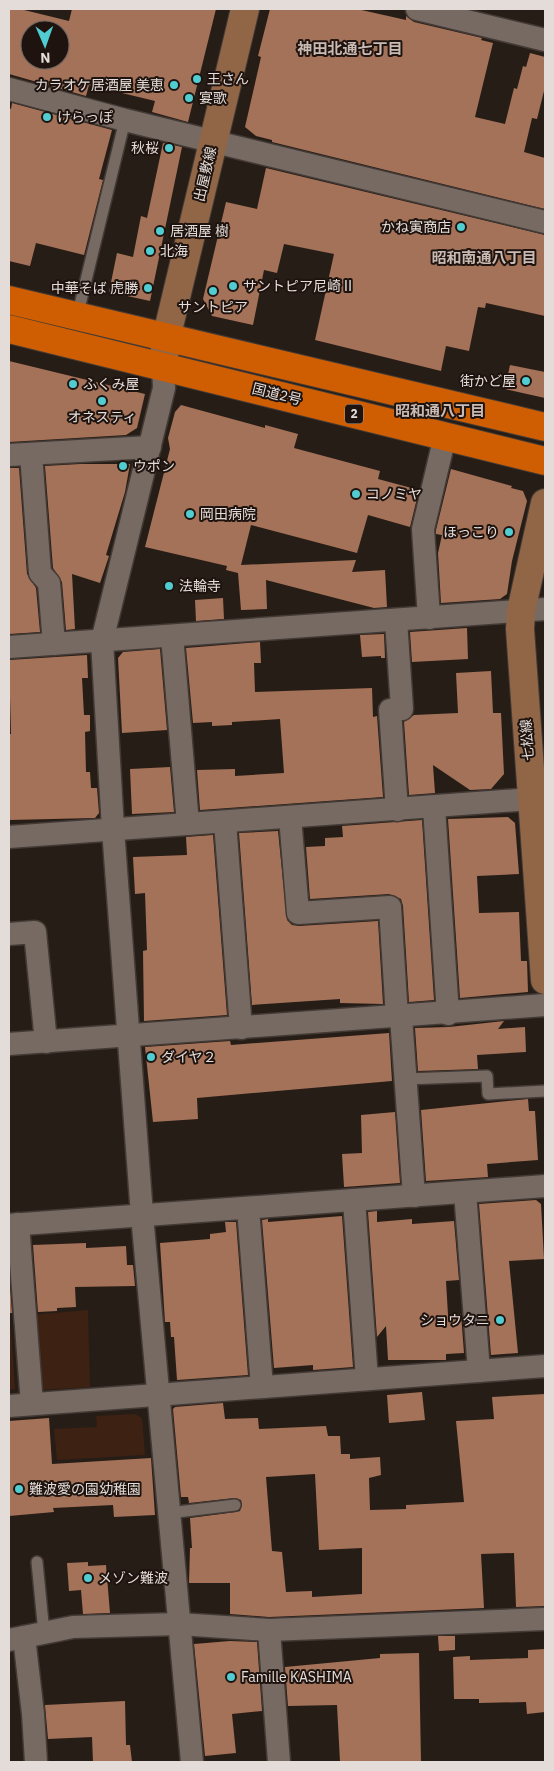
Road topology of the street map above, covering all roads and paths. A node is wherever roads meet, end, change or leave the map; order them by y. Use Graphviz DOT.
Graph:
graph roads {
  1 [pos="245,9"];
  2 [pos="417,9"];
  3 [pos="545,40"];
  4 [pos="9,89"];
  5 [pos="125,120"];
  6 [pos="213,141"];
  7 [pos="545,222"];
  8 [pos="9,300"];
  9 [pos="77,318"];
  10 [pos="9,329"];
  11 [pos="166,339"];
  12 [pos="163,366"];
  13 [pos="545,427"];
  14 [pos="446,436"];
  15 [pos="150,448"];
  16 [pos="32,454"];
  17 [pos="9,455"];
  18 [pos="545,461"];
  19 [pos="545,503"];
  20 [pos="533,610"];
  21 [pos="429,618"];
  22 [pos="396,620"];
  23 [pos="172,636"];
  24 [pos="102,641"];
  25 [pos="54,644"];
  26 [pos="9,647"];
  27 [pos="538,798"];
  28 [pos="434,808"];
  29 [pos="398,810"];
  30 [pos="290,817"];
  31 [pos="225,822"];
  32 [pos="188,824"];
  33 [pos="113,829"];
  34 [pos="9,837"];
  35 [pos="9,934"];
  36 [pos="545,980"];
  37 [pos="545,1005"];
  38 [pos="448,1014"];
  39 [pos="399,1017"];
  40 [pos="241,1028"];
  41 [pos="129,1036"];
  42 [pos="46,1042"];
  43 [pos="9,1044"];
  44 [pos="406,1078"];
  45 [pos="545,1091"];
  46 [pos="545,1186"];
  47 [pos="465,1192"];
  48 [pos="414,1196"];
  49 [pos="354,1200"];
  50 [pos="248,1208"];
  51 [pos="142,1215"];
  52 [pos="13,1224"];
  53 [pos="545,1366"];
  54 [pos="479,1371"];
  55 [pos="367,1380"];
  56 [pos="262,1387"];
  57 [pos="158,1394"];
  58 [pos="32,1404"];
  59 [pos="9,1406"];
  60 [pos="235,1506"];
  61 [pos="169,1513"];
  62 [pos="37,1562"];
  63 [pos="545,1619"];
  64 [pos="179,1624"];
  65 [pos="269,1630"];
  66 [pos="25,1636"];
  67 [pos="36,1762"];
  68 [pos="192,1762"];
  69 [pos="279,1762"];
  1 -- 6 [label="street, 出屋敷線"];
  2 -- 3 [label="street"];
  4 -- 5 [label="street"];
  5 -- 6 [label="street"];
  5 -- 9 [label="lane"];
  6 -- 7 [label="street"];
  6 -- 11 [label="street, 出屋敷線"];
  8 -- 9 [label="highway, 国道2号 / 2"];
  9 -- 11 [label="highway, 国道2号 / 2"];
  10 -- 12 [label="highway, 国道2号 / 2"];
  11 -- 12 [label="street, 出屋敷線"];
  11 -- 13 [label="highway, 国道2号 / 2"];
  12 -- 14 [label="highway, 国道2号 / 2"];
  12 -- 15 [label="street"];
  14 -- 18 [label="highway, 国道2号 / 2"];
  14 -- 21 [label="street"];
  15 -- 16 [label="street"];
  15 -- 24 [label="street"];
  16 -- 17 [label="street"];
  16 -- 25 [label="street"];
  19 -- 20 [label="street, 七松線"];
  20 -- 21 [label="street"];
  20 -- 27 [label="street, 七松線"];
  21 -- 22 [label="street"];
  22 -- 23 [label="street"];
  22 -- 29 [label="street"];
  23 -- 24 [label="street"];
  23 -- 32 [label="street"];
  24 -- 25 [label="street"];
  24 -- 33 [label="street"];
  25 -- 26 [label="street"];
  27 -- 28 [label="street"];
  27 -- 36 [label="street, 七松線"];
  28 -- 29 [label="street"];
  28 -- 38 [label="street"];
  29 -- 30 [label="street"];
  30 -- 31 [label="street"];
  30 -- 39 [label="street"];
  31 -- 32 [label="street"];
  31 -- 40 [label="street"];
  32 -- 33 [label="street"];
  33 -- 34 [label="street"];
  33 -- 41 [label="street"];
  35 -- 42 [label="street"];
  37 -- 38 [label="street"];
  38 -- 39 [label="street"];
  39 -- 40 [label="street"];
  39 -- 44 [label="street"];
  40 -- 41 [label="street"];
  41 -- 42 [label="street"];
  41 -- 51 [label="street"];
  42 -- 43 [label="street"];
  44 -- 45 [label="lane"];
  44 -- 48 [label="street"];
  46 -- 47 [label="street"];
  47 -- 48 [label="street"];
  47 -- 54 [label="street"];
  48 -- 49 [label="street"];
  49 -- 50 [label="street"];
  49 -- 55 [label="street"];
  50 -- 51 [label="street"];
  50 -- 56 [label="street"];
  51 -- 52 [label="street"];
  51 -- 57 [label="street"];
  52 -- 58 [label="street"];
  53 -- 54 [label="street"];
  54 -- 55 [label="street"];
  55 -- 56 [label="street"];
  56 -- 57 [label="street"];
  57 -- 58 [label="street"];
  57 -- 61 [label="street"];
  58 -- 59 [label="street"];
  60 -- 61 [label="lane"];
  61 -- 64 [label="street"];
  62 -- 66 [label="lane"];
  63 -- 65 [label="street"];
  64 -- 65 [label="street"];
  64 -- 66 [label="street"];
  64 -- 68 [label="street"];
  65 -- 69 [label="street"];
  66 -- 67 [label="street"];
}
